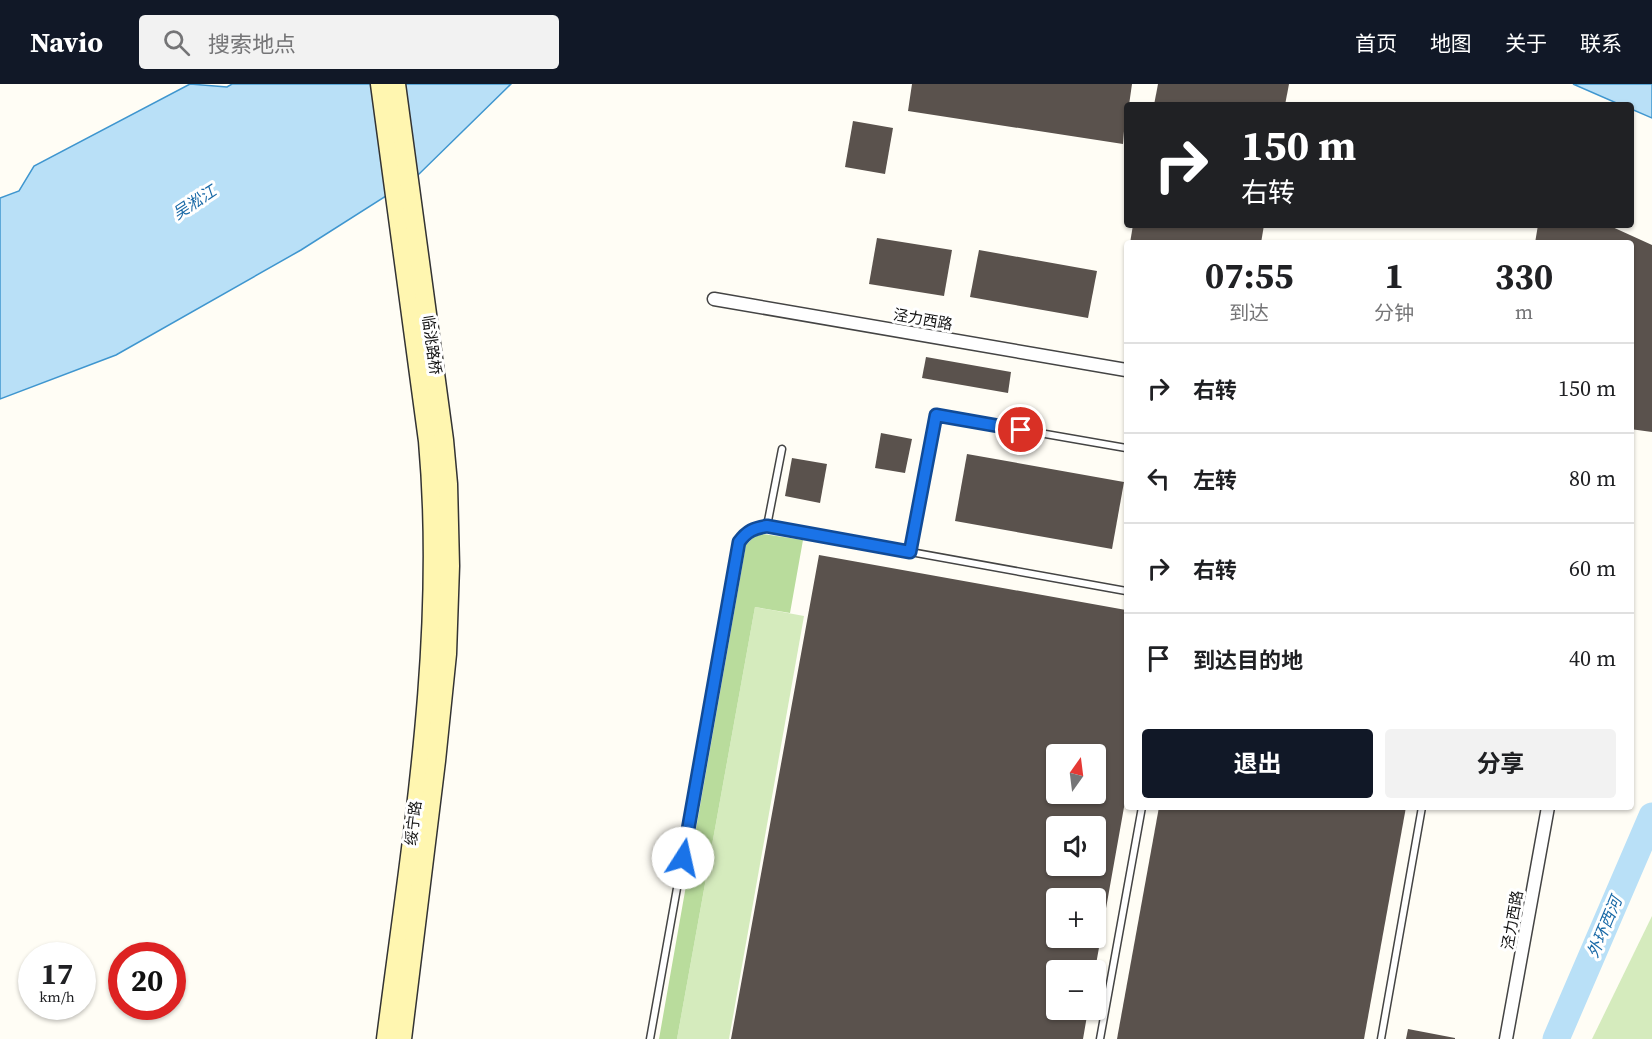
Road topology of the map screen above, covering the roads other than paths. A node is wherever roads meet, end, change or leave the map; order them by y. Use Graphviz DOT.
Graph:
graph roads {
  1 [pos="380,84"];
  2 [pos="396,84"];
  3 [pos="714,299"];
  4 [pos="1124,370"];
  5 [pos="1124,448"];
  6 [pos="782,449"];
  7 [pos="767,526"];
  8 [pos="910,552"];
  9 [pos="1124,591"];
  10 [pos="441,607"];
  11 [pos="1141,810"];
  12 [pos="1421,810"];
  13 [pos="1547,810"];
  14 [pos="386,1039"];
  15 [pos="402,1039"];
  16 [pos="650,1039"];
  17 [pos="1100,1039"];
  18 [pos="1381,1039"];
  19 [pos="1506,1039"];
  1 -- 10 [label="main road, 临洮路桥"];
  2 -- 10 [label="main road, 临洮路桥"];
  3 -- 4 [label="street, 泾力西路"];
  5 -- 8 [label="lane"];
  6 -- 7 [label="lane"];
  7 -- 8 [label="lane"];
  7 -- 16 [label="lane"];
  8 -- 9 [label="lane"];
  10 -- 14 [label="main road, 绥宁路"];
  10 -- 15 [label="main road, 绥宁路"];
  11 -- 17 [label="lane"];
  12 -- 18 [label="lane"];
  13 -- 19 [label="street, 泾力西路"];
}
